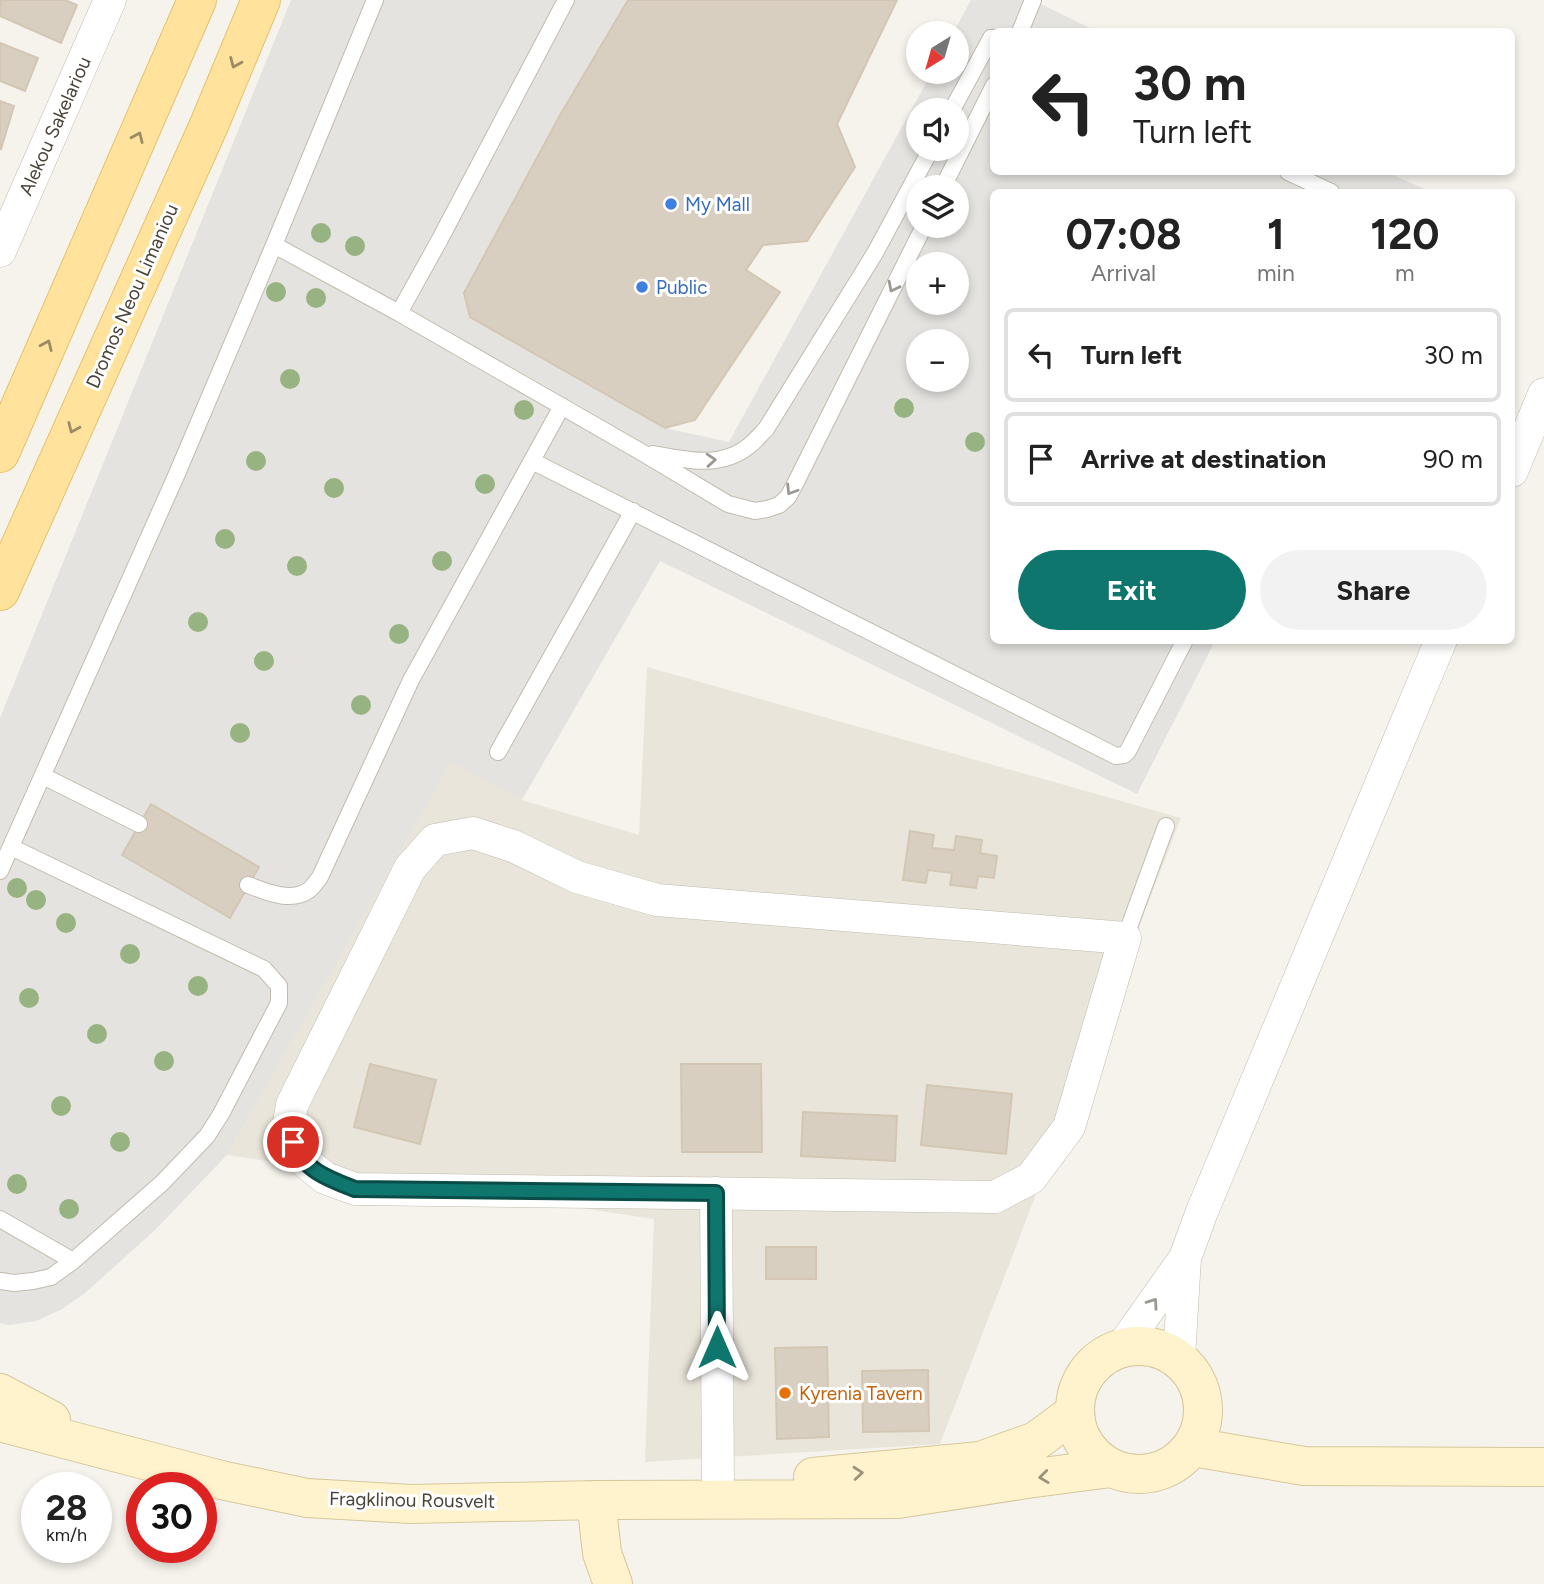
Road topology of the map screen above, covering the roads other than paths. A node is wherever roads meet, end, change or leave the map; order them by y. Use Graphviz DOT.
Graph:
graph roads {
  1 [pos="110,0"];
  2 [pos="197,0"];
  3 [pos="261,0"];
  4 [pos="375,0"];
  5 [pos="566,0"];
  6 [pos="1033,0"];
  7 [pos="1022,28"];
  8 [pos="990,40"];
  9 [pos="990,93"];
  10 [pos="958,98"];
  11 [pos="925,161"];
  12 [pos="949,175"];
  13 [pos="1294,175"];
  14 [pos="1325,189"];
  15 [pos="918,238"];
  16 [pos="274,245"];
  17 [pos="0,251"];
  18 [pos="399,313"];
  19 [pos="1544,394"];
  20 [pos="562,406"];
  21 [pos="0,453"];
  22 [pos="643,453"];
  23 [pos="532,461"];
  24 [pos="1515,464"];
  25 [pos="633,511"];
  26 [pos="0,591"];
  27 [pos="1183,644"];
  28 [pos="1439,644"];
  29 [pos="498,752"];
  30 [pos="43,776"];
  31 [pos="139,824"];
  32 [pos="1166,827"];
  33 [pos="11,847"];
  34 [pos="0,871"];
  35 [pos="248,886"];
  36 [pos="1125,938"];
  37 [pos="716,1193"];
  38 [pos="0,1219"];
  39 [pos="1185,1258"];
  40 [pos="73,1261"];
  41 [pos="0,1280"];
  42 [pos="1122,1347"];
  43 [pos="1179,1358"];
  44 [pos="0,1393"];
  45 [pos="1074,1413"];
  46 [pos="0,1422"];
  47 [pos="1198,1429"];
  48 [pos="105,1449"];
  49 [pos="1544,1467"];
  50 [pos="1111,1468"];
  51 [pos="718,1486"];
  52 [pos="596,1500"];
  53 [pos="613,1584"];
  1 -- 17 [label="street, Alekou Sakelariou"];
  21 -- 2 [label="main road, one-way"];
  3 -- 26 [label="main road, Dromos Neou Limaniou, one-way"];
  4 -- 16 [label="lane"];
  5 -- 18 [label="lane"];
  6 -- 7 [label="lane"];
  8 -- 10 [label="lane"];
  9 -- 12 [label="lane"];
  22 -- 11 [label="lane, one-way"];
  13 -- 14 [label="lane"];
  15 -- 22 [label="lane, one-way"];
  16 -- 18 [label="lane"];
  16 -- 30 [label="lane"];
  18 -- 20 [label="lane"];
  19 -- 24 [label="street"];
  20 -- 22 [label="lane"];
  20 -- 23 [label="lane"];
  23 -- 25 [label="lane"];
  23 -- 35 [label="lane"];
  25 -- 27 [label="lane"];
  25 -- 29 [label="lane"];
  28 -- 39 [label="street"];
  30 -- 31 [label="lane"];
  30 -- 33 [label="lane"];
  32 -- 36 [label="lane"];
  33 -- 34 [label="lane"];
  33 -- 40 [label="lane"];
  36 -- 37 [label="street"];
  36 -- 37 [label="street"];
  37 -- 51 [label="street"];
  38 -- 40 [label="lane"];
  42 -- 39 [label="street, one-way"];
  39 -- 43 [label="street"];
  40 -- 41 [label="lane"];
  42 -- 43 [label="main road"];
  42 -- 45 [label="main road"];
  43 -- 47 [label="main road"];
  44 -- 48 [label="main road, Fragklinou Rousvelt"];
  45 -- 50 [label="main road"];
  51 -- 45 [label="main road, one-way"];
  46 -- 48 [label="main road, Fragklinou Rousvelt"];
  47 -- 49 [label="main road"];
  47 -- 50 [label="main road"];
  48 -- 52 [label="main road, Fragklinou Rousvelt"];
  50 -- 52 [label="main road, one-way"];
  51 -- 52 [label="main road"];
  52 -- 53 [label="main road"];
}
